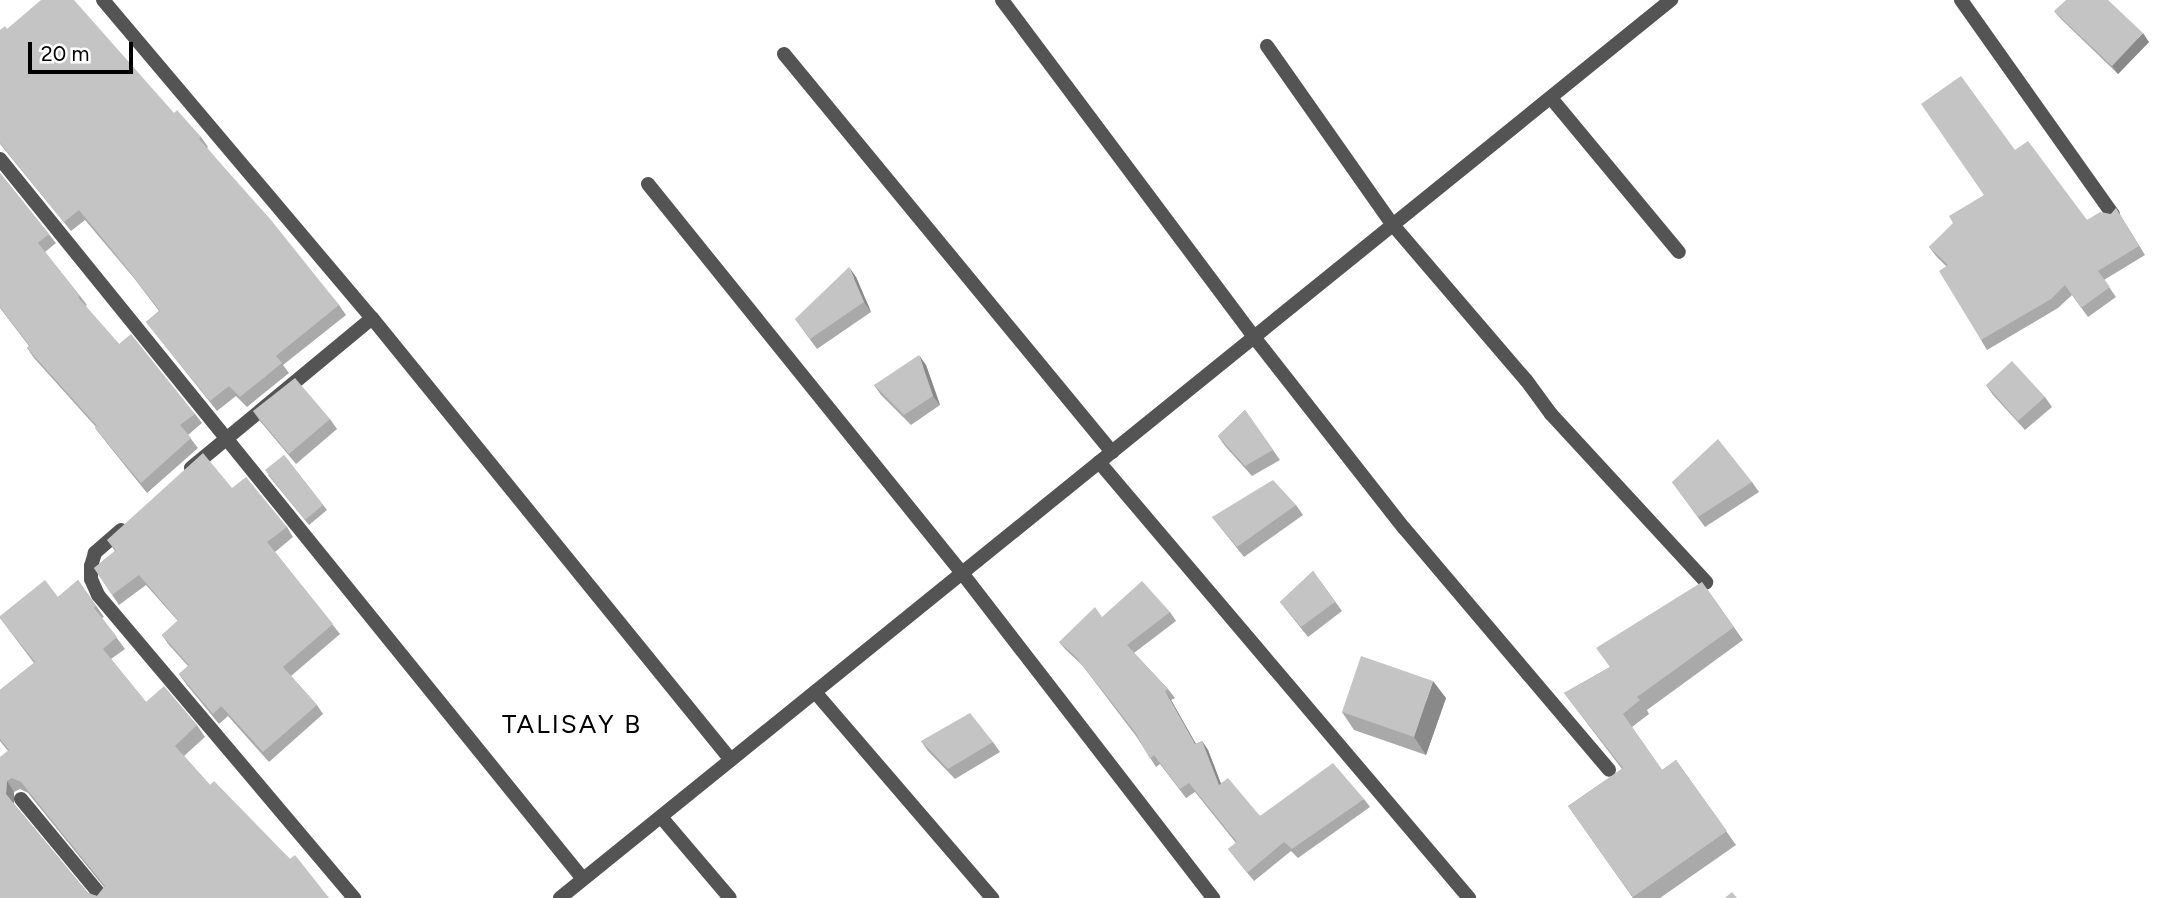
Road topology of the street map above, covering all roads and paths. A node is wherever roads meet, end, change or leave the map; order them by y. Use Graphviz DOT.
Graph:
graph roads {
  1 [pos="103,0"];
  2 [pos="1002,0"];
  3 [pos="1671,0"];
  4 [pos="1961,0"];
  5 [pos="1268,46"];
  6 [pos="784,54"];
  7 [pos="1551,98"];
  8 [pos="0,159"];
  9 [pos="648,184"];
  10 [pos="2113,215"];
  11 [pos="1393,225"];
  12 [pos="1679,252"];
  13 [pos="372,318"];
  14 [pos="1254,337"];
  15 [pos="225,437"];
  16 [pos="1112,452"];
  17 [pos="1099,463"];
  18 [pos="175,481"];
  19 [pos="135,517"];
  20 [pos="962,573"];
  21 [pos="1706,582"];
  22 [pos="815,692"];
  23 [pos="731,760"];
  24 [pos="1609,770"];
  25 [pos="21,799"];
  26 [pos="661,817"];
  27 [pos="583,879"];
  28 [pos="103,898"];
  29 [pos="354,898"];
  30 [pos="560,898"];
  31 [pos="730,898"];
  32 [pos="992,898"];
  33 [pos="1213,898"];
  34 [pos="1469,898"];
  1 -- 13 [label="street"];
  2 -- 14 [label="street"];
  3 -- 7 [label="street"];
  4 -- 10 [label="street"];
  5 -- 11 [label="street"];
  6 -- 16 [label="street"];
  7 -- 11 [label="street"];
  7 -- 12 [label="street"];
  8 -- 15 [label="street"];
  9 -- 20 [label="street"];
  11 -- 14 [label="street"];
  11 -- 21 [label="street"];
  13 -- 15 [label="street"];
  13 -- 23 [label="street"];
  14 -- 16 [label="street"];
  14 -- 24 [label="street"];
  15 -- 18 [label="street"];
  15 -- 27 [label="street"];
  16 -- 17 [label="street"];
  17 -- 20 [label="street"];
  17 -- 34 [label="street"];
  19 -- 29 [label="street"];
  20 -- 22 [label="street"];
  20 -- 33 [label="street"];
  22 -- 23 [label="street"];
  22 -- 32 [label="street"];
  23 -- 26 [label="street"];
  25 -- 28 [label="street"];
  26 -- 27 [label="street"];
  26 -- 31 [label="street"];
  27 -- 30 [label="street"];
}
